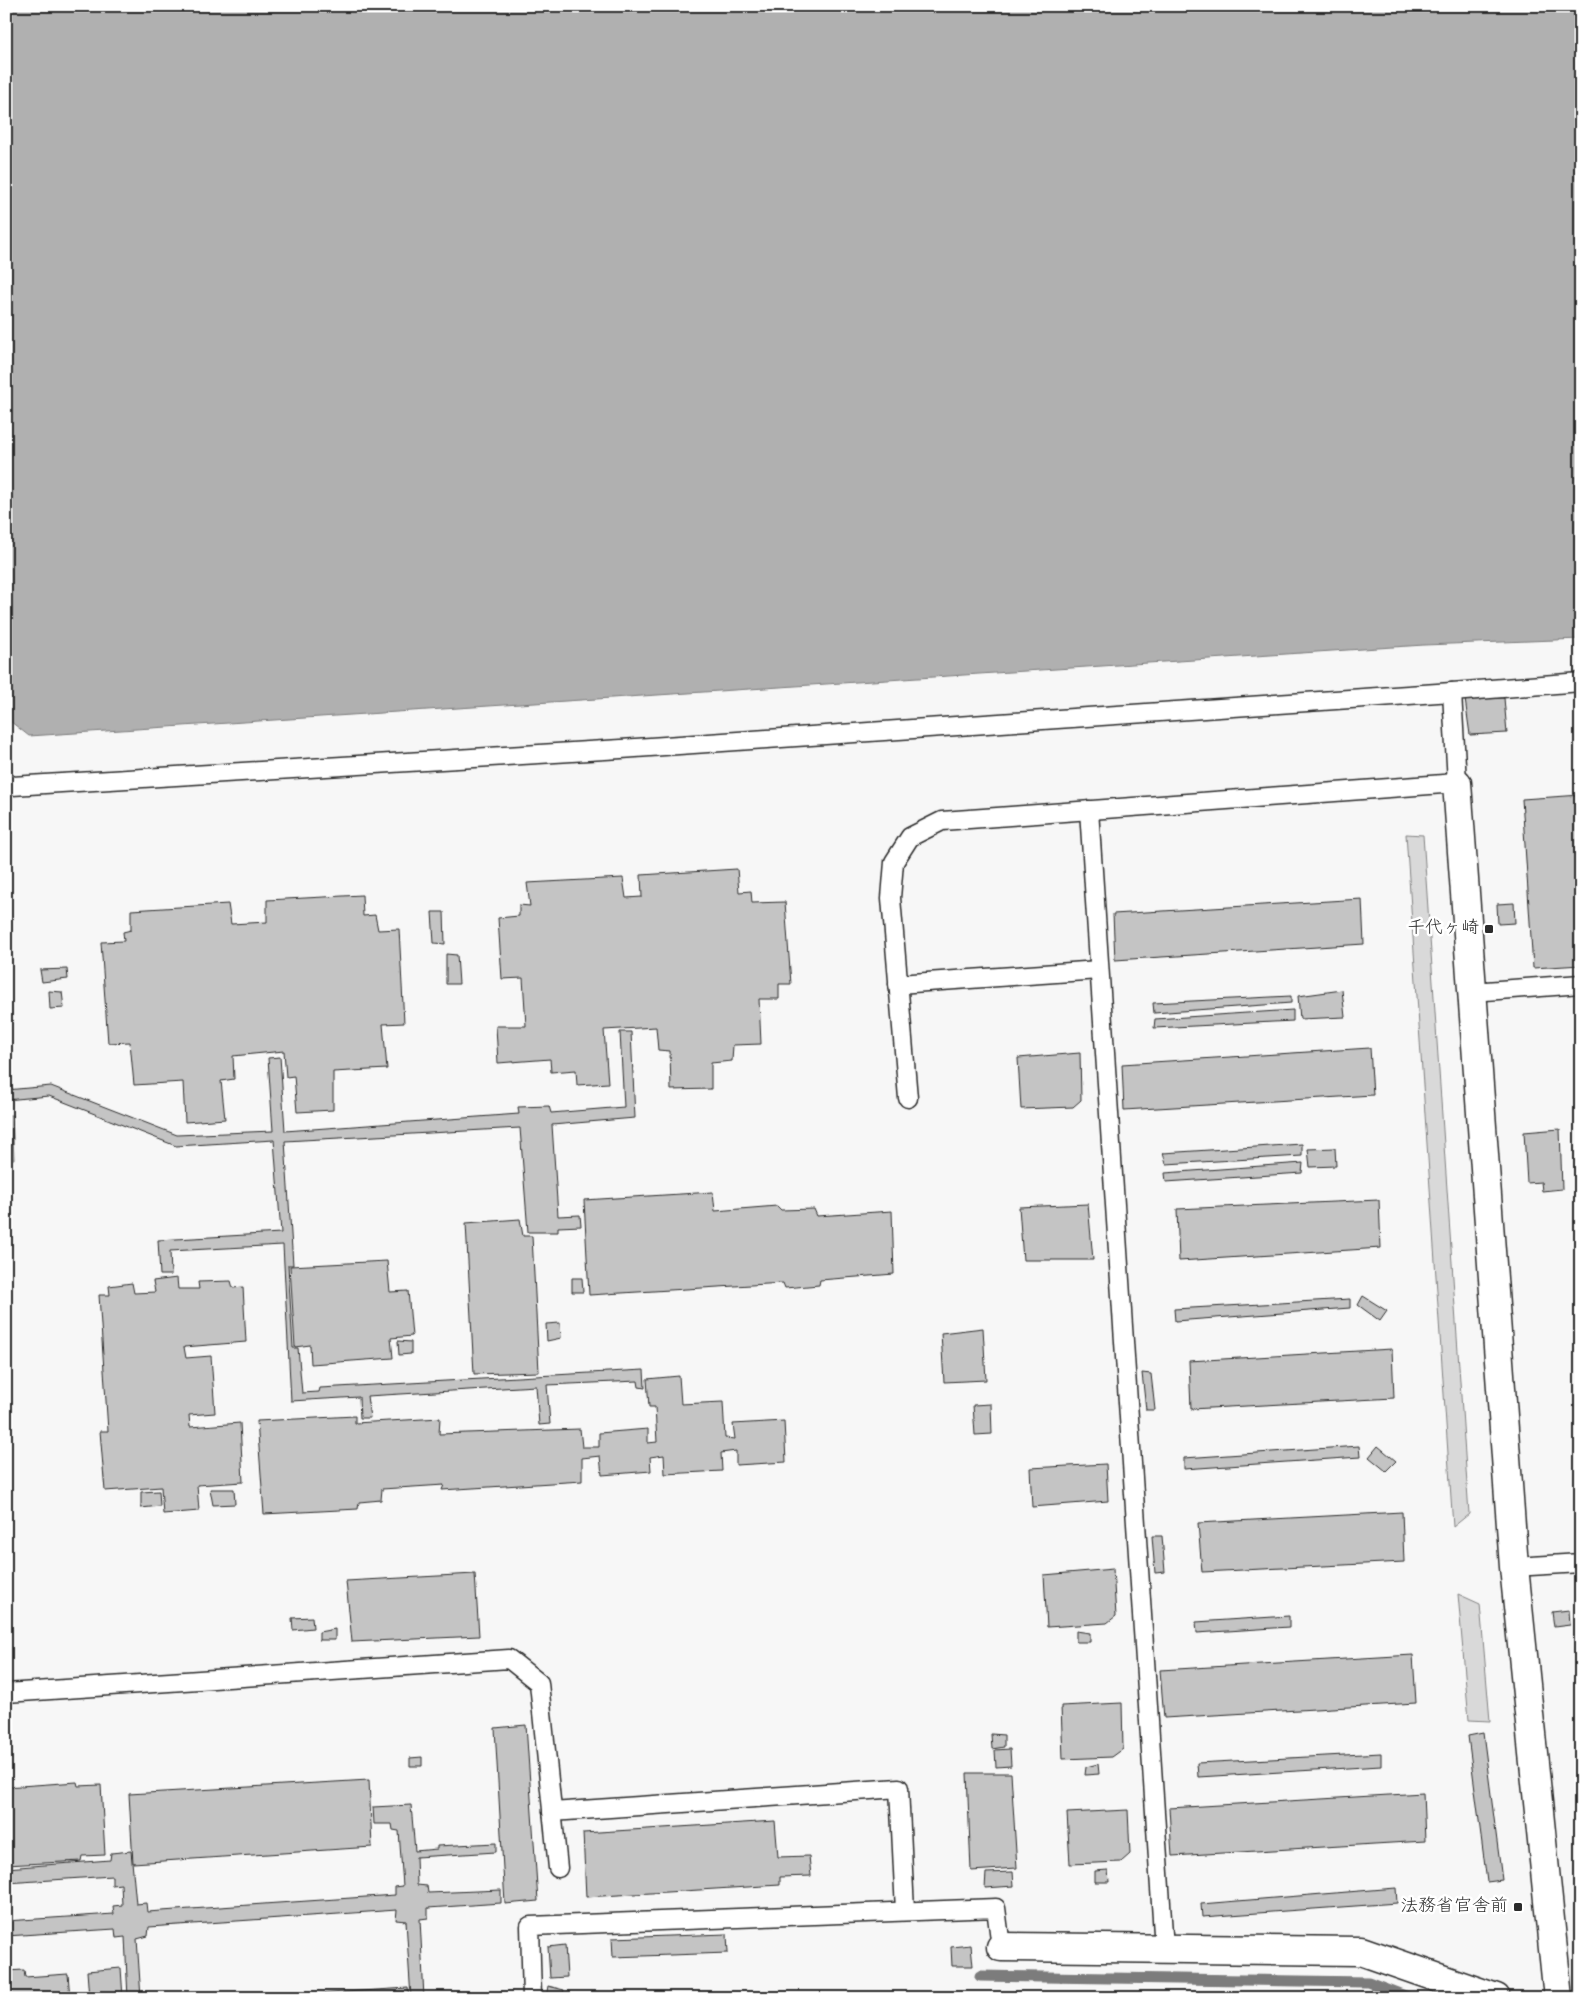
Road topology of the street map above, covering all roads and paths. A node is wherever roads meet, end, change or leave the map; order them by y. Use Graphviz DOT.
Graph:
graph roads {
  1 [pos="1581,682"];
  2 [pos="1452,692"];
  3 [pos="6,782"];
  4 [pos="1457,783"];
  5 [pos="1088,810"];
  6 [pos="1099,970"];
  7 [pos="898,984"];
  8 [pos="1581,984"];
  9 [pos="1472,992"];
  10 [pos="908,1098"];
  11 [pos="1581,1562"];
  12 [pos="1514,1567"];
  13 [pos="6,1693"];
  14 [pos="552,1812"];
  15 [pos="558,1868"];
  16 [pos="905,1912"];
  17 [pos="1000,1948"];
  18 [pos="1164,1950"];
  19 [pos="532,1998"];
  20 [pos="1496,1998"];
  21 [pos="1558,1998"];
  1 -- 2 [label="lane"];
  2 -- 3 [label="lane"];
  2 -- 4 [label="lane"];
  4 -- 5 [label="lane"];
  4 -- 9 [label="street"];
  5 -- 6 [label="lane"];
  5 -- 7 [label="lane"];
  6 -- 7 [label="lane"];
  6 -- 18 [label="lane"];
  7 -- 10 [label="lane"];
  8 -- 9 [label="lane"];
  9 -- 12 [label="street"];
  11 -- 12 [label="lane"];
  12 -- 21 [label="street"];
  13 -- 14 [label="lane"];
  14 -- 15 [label="lane"];
  14 -- 16 [label="lane"];
  16 -- 17 [label="lane"];
  16 -- 19 [label="lane"];
  17 -- 18 [label="street"];
  18 -- 20 [label="street"];
}
